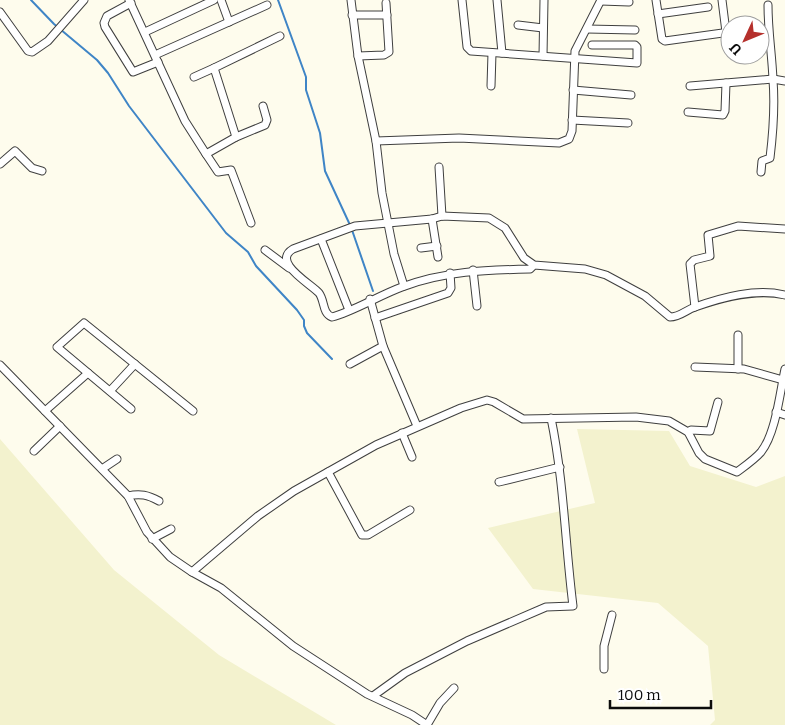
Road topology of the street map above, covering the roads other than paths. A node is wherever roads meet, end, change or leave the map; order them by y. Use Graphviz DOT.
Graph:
graph roads {
  1 [pos="214,0"];
  2 [pos="221,0"];
  3 [pos="351,0"];
  4 [pos="462,0"];
  5 [pos="497,0"];
  6 [pos="544,0"];
  7 [pos="601,0"];
  8 [pos="656,0"];
  9 [pos="722,0"];
  10 [pos="80,1"];
  11 [pos="130,2"];
  12 [pos="386,2"];
  13 [pos="630,2"];
  14 [pos="267,5"];
  15 [pos="768,5"];
  16 [pos="708,7"];
  17 [pos="0,12"];
  18 [pos="658,14"];
  19 [pos="352,15"];
  20 [pos="387,15"];
  21 [pos="725,15"];
  22 [pos="766,15"];
  23 [pos="229,22"];
  24 [pos="518,25"];
  25 [pos="543,28"];
  26 [pos="587,28"];
  27 [pos="635,30"];
  28 [pos="145,32"];
  29 [pos="720,33"];
  30 [pos="280,36"];
  31 [pos="592,45"];
  32 [pos="492,52"];
  33 [pos="502,53"];
  34 [pos="358,56"];
  35 [pos="543,56"];
  36 [pos="157,58"];
  37 [pos="574,60"];
  38 [pos="770,63"];
  39 [pos="214,68"];
  40 [pos="194,77"];
  41 [pos="773,79"];
  42 [pos="785,81"];
  43 [pos="726,83"];
  44 [pos="490,86"];
  45 [pos="690,86"];
  46 [pos="573,90"];
  47 [pos="631,95"];
  48 [pos="262,106"];
  49 [pos="688,112"];
  50 [pos="572,120"];
  51 [pos="628,123"];
  52 [pos="236,137"];
  53 [pos="376,141"];
  54 [pos="206,154"];
  55 [pos="0,164"];
  56 [pos="439,167"];
  57 [pos="42,171"];
  58 [pos="761,172"];
  59 [pos="442,216"];
  60 [pos="432,219"];
  61 [pos="388,222"];
  62 [pos="251,223"];
  63 [pos="785,229"];
  64 [pos="320,239"];
  65 [pos="436,246"];
  66 [pos="421,248"];
  67 [pos="264,250"];
  68 [pos="438,256"];
  69 [pos="534,265"];
  70 [pos="290,268"];
  71 [pos="473,270"];
  72 [pos="450,274"];
  73 [pos="404,286"];
  74 [pos="785,295"];
  75 [pos="370,299"];
  76 [pos="477,306"];
  77 [pos="695,307"];
  78 [pos="349,310"];
  79 [pos="375,318"];
  80 [pos="738,335"];
  81 [pos="383,346"];
  82 [pos="135,364"];
  83 [pos="350,364"];
  84 [pos="695,367"];
  85 [pos="1,368"];
  86 [pos="738,369"];
  87 [pos="785,369"];
  88 [pos="88,374"];
  89 [pos="783,380"];
  90 [pos="110,391"];
  91 [pos="718,402"];
  92 [pos="131,409"];
  93 [pos="45,411"];
  94 [pos="193,411"];
  95 [pos="776,412"];
  96 [pos="785,415"];
  97 [pos="552,418"];
  98 [pos="60,426"];
  99 [pos="417,426"];
  100 [pos="688,432"];
  101 [pos="402,433"];
  102 [pos="34,451"];
  103 [pos="412,457"];
  104 [pos="117,459"];
  105 [pos="560,467"];
  106 [pos="102,469"];
  107 [pos="328,472"];
  108 [pos="499,482"];
  109 [pos="128,496"];
  110 [pos="159,500"];
  111 [pos="410,510"];
  112 [pos="171,529"];
  113 [pos="152,539"];
  114 [pos="192,572"];
  115 [pos="612,615"];
  116 [pos="604,668"];
  117 [pos="454,688"];
  118 [pos="373,696"];
  119 [pos="427,725"];
  1 -- 28 [label="street"];
  2 -- 23 [label="street"];
  3 -- 19 [label="street"];
  4 -- 32 [label="street"];
  5 -- 33 [label="street"];
  6 -- 25 [label="street"];
  7 -- 13 [label="street"];
  7 -- 26 [label="street"];
  8 -- 18 [label="street"];
  9 -- 21 [label="street"];
  10 -- 17 [label="street"];
  11 -- 28 [label="street"];
  11 -- 36 [label="street"];
  12 -- 20 [label="street"];
  14 -- 23 [label="street"];
  15 -- 22 [label="street"];
  16 -- 18 [label="street"];
  18 -- 29 [label="street"];
  19 -- 20 [label="street"];
  19 -- 34 [label="street"];
  20 -- 34 [label="street"];
  23 -- 36 [label="street"];
  24 -- 25 [label="street"];
  25 -- 35 [label="street"];
  26 -- 27 [label="street"];
  26 -- 37 [label="street"];
  28 -- 36 [label="street"];
  30 -- 39 [label="street"];
  31 -- 37 [label="street"];
  32 -- 33 [label="street"];
  32 -- 44 [label="street"];
  33 -- 35 [label="street"];
  34 -- 53 [label="street"];
  35 -- 37 [label="street"];
  36 -- 54 [label="street"];
  37 -- 46 [label="street"];
  38 -- 41 [label="street"];
  39 -- 40 [label="street"];
  39 -- 52 [label="street"];
  41 -- 42 [label="street"];
  41 -- 43 [label="street"];
  41 -- 58 [label="street"];
  43 -- 45 [label="street"];
  43 -- 49 [label="street"];
  46 -- 47 [label="street"];
  46 -- 50 [label="street"];
  48 -- 52 [label="street"];
  50 -- 51 [label="street"];
  50 -- 53 [label="street"];
  52 -- 54 [label="street"];
  53 -- 61 [label="street"];
  54 -- 62 [label="street"];
  55 -- 57 [label="street"];
  56 -- 59 [label="street"];
  59 -- 60 [label="street"];
  59 -- 69 [label="street"];
  60 -- 61 [label="street"];
  60 -- 65 [label="street"];
  61 -- 64 [label="street"];
  61 -- 73 [label="street"];
  63 -- 77 [label="street"];
  64 -- 70 [label="street"];
  64 -- 78 [label="street"];
  65 -- 66 [label="street"];
  65 -- 68 [label="street"];
  67 -- 70 [label="street"];
  69 -- 71 [label="street"];
  69 -- 77 [label="street"];
  70 -- 78 [label="street"];
  71 -- 72 [label="street"];
  71 -- 76 [label="street"];
  72 -- 73 [label="street"];
  72 -- 79 [label="street"];
  73 -- 75 [label="street"];
  74 -- 77 [label="street"];
  75 -- 78 [label="street"];
  75 -- 79 [label="street"];
  79 -- 81 [label="street"];
  80 -- 86 [label="street"];
  81 -- 83 [label="street"];
  81 -- 99 [label="street"];
  82 -- 88 [label="street"];
  82 -- 90 [label="street"];
  82 -- 94 [label="street"];
  84 -- 86 [label="street"];
  85 -- 93 [label="street"];
  86 -- 89 [label="street"];
  87 -- 89 [label="street"];
  88 -- 90 [label="street"];
  88 -- 93 [label="street"];
  89 -- 95 [label="street"];
  90 -- 92 [label="street"];
  91 -- 100 [label="street"];
  93 -- 98 [label="street"];
  95 -- 96 [label="street"];
  95 -- 100 [label="street"];
  97 -- 99 [label="street"];
  97 -- 100 [label="street"];
  97 -- 105 [label="street"];
  98 -- 102 [label="street"];
  98 -- 106 [label="street"];
  99 -- 101 [label="street"];
  101 -- 103 [label="street"];
  101 -- 107 [label="street"];
  104 -- 106 [label="street"];
  105 -- 108 [label="street"];
  105 -- 118 [label="street"];
  106 -- 109 [label="street"];
  107 -- 111 [label="street"];
  107 -- 114 [label="street"];
  109 -- 110 [label="street"];
  109 -- 113 [label="street"];
  112 -- 113 [label="street"];
  113 -- 114 [label="street"];
  114 -- 118 [label="street"];
  115 -- 116 [label="street"];
  117 -- 119 [label="street"];
  118 -- 119 [label="street"];
}
